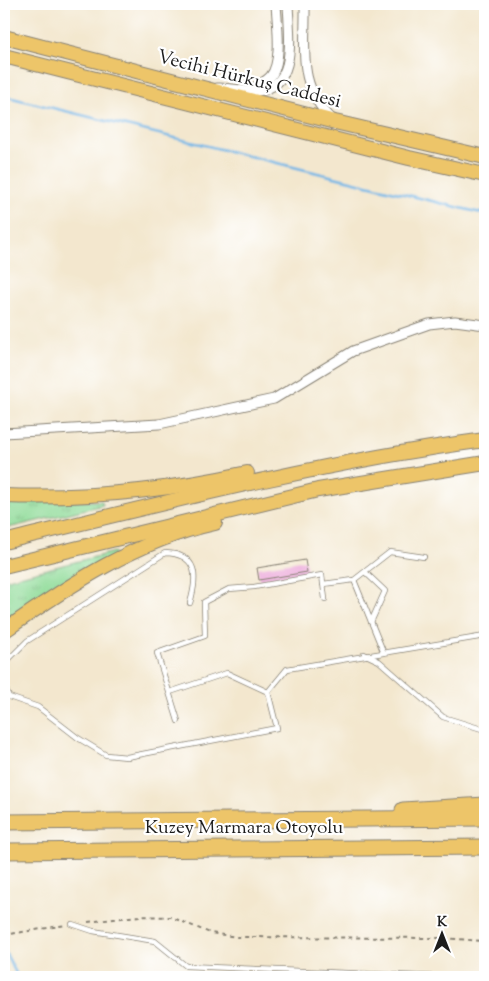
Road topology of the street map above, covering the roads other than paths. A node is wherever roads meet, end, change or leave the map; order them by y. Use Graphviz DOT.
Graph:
graph roads {
  1 [pos="276,4"];
  2 [pos="288,4"];
  3 [pos="305,4"];
  4 [pos="288,32"];
  5 [pos="305,32"];
  6 [pos="4,37"];
  7 [pos="4,56"];
  8 [pos="208,89"];
  9 [pos="249,90"];
  10 [pos="335,122"];
  11 [pos="485,157"];
  12 [pos="485,175"];
  13 [pos="485,325"];
  14 [pos="4,433"];
  15 [pos="485,440"];
  16 [pos="434,447"];
  17 [pos="485,463"];
  18 [pos="485,472"];
  19 [pos="384,478"];
  20 [pos="318,490"];
  21 [pos="4,496"];
  22 [pos="4,542"];
  23 [pos="424,557"];
  24 [pos="4,566"];
  25 [pos="365,572"];
  26 [pos="354,580"];
  27 [pos="323,584"];
  28 [pos="325,599"];
  29 [pos="190,603"];
  30 [pos="371,622"];
  31 [pos="4,631"];
  32 [pos="485,636"];
  33 [pos="383,651"];
  34 [pos="364,654"];
  35 [pos="4,664"];
  36 [pos="4,686"];
  37 [pos="170,692"];
  38 [pos="268,692"];
  39 [pos="178,721"];
  40 [pos="485,730"];
  41 [pos="485,805"];
  42 [pos="485,818"];
  43 [pos="355,819"];
  44 [pos="4,822"];
  45 [pos="485,846"];
  46 [pos="378,847"];
  47 [pos="4,850"];
  48 [pos="485,857"];
  49 [pos="72,924"];
  50 [pos="441,977"];
  1 -- 9 [label="street"];
  2 -- 4 [label="street"];
  3 -- 5 [label="street"];
  4 -- 5 [label="street"];
  4 -- 9 [label="street"];
  5 -- 10 [label="street"];
  6 -- 8 [label="main road, Vecihi Hürkuş Caddesi"];
  7 -- 12 [label="main road, Vecihi Hürkuş Caddesi"];
  8 -- 9 [label="street"];
  8 -- 10 [label="main road, Vecihi Hürkuş Caddesi"];
  10 -- 11 [label="main road, Vecihi Hürkuş Caddesi"];
  13 -- 14 [label="street"];
  15 -- 16 [label="main road"];
  16 -- 21 [label="main road"];
  16 -- 22 [label="main road"];
  17 -- 19 [label="main road"];
  18 -- 19 [label="main road"];
  19 -- 20 [label="main road"];
  20 -- 24 [label="main road"];
  20 -- 31 [label="main road"];
  23 -- 25 [label="lane"];
  25 -- 26 [label="lane"];
  25 -- 30 [label="lane"];
  26 -- 27 [label="lane"];
  26 -- 30 [label="lane"];
  27 -- 28 [label="lane"];
  27 -- 37 [label="lane"];
  29 -- 35 [label="lane"];
  30 -- 33 [label="lane"];
  32 -- 33 [label="lane"];
  33 -- 34 [label="lane"];
  34 -- 38 [label="lane"];
  34 -- 40 [label="lane"];
  36 -- 38 [label="lane"];
  37 -- 38 [label="lane"];
  37 -- 39 [label="lane"];
  41 -- 43 [label="highway"];
  42 -- 43 [label="highway, Kuzey Marmara Otoyolu"];
  43 -- 44 [label="highway, Kuzey Marmara Otoyolu"];
  45 -- 46 [label="highway, Kuzey Marmara Otoyolu"];
  46 -- 47 [label="highway, Kuzey Marmara Otoyolu"];
  46 -- 48 [label="highway"];
  49 -- 50 [label="lane"];
}
